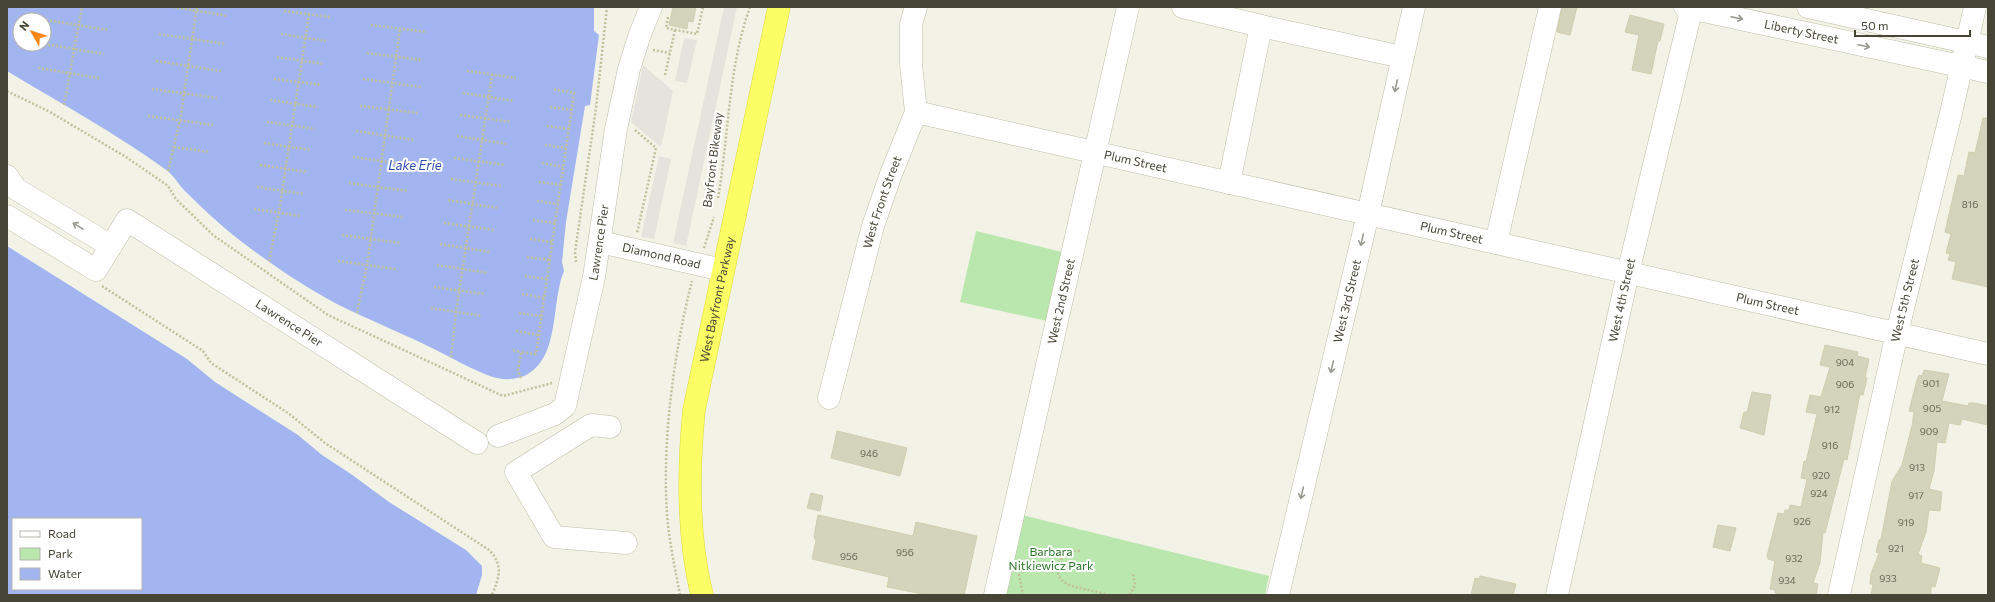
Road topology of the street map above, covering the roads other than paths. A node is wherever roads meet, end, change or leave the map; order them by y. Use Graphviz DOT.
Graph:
graph roads {
  1 [pos="779,7"];
  2 [pos="916,7"];
  3 [pos="1128,7"];
  4 [pos="1183,7"];
  5 [pos="1414,7"];
  6 [pos="1550,7"];
  7 [pos="1808,7"];
  8 [pos="1975,7"];
  9 [pos="1690,8"];
  10 [pos="660,10"];
  11 [pos="1261,26"];
  12 [pos="1967,42"];
  13 [pos="1988,47"];
  14 [pos="1402,57"];
  15 [pos="1962,67"];
  16 [pos="1988,72"];
  17 [pos="916,112"];
  18 [pos="1095,151"];
  19 [pos="7,176"];
  20 [pos="1229,183"];
  21 [pos="1368,214"];
  22 [pos="7,216"];
  23 [pos="600,242"];
  24 [pos="1496,243"];
  25 [pos="111,246"];
  26 [pos="723,270"];
  27 [pos="1628,273"];
  28 [pos="1897,333"];
  29 [pos="1988,354"];
  30 [pos="829,398"];
  31 [pos="555,414"];
  32 [pos="610,427"];
  33 [pos="498,436"];
  34 [pos="571,439"];
  35 [pos="477,443"];
  36 [pos="626,543"];
  37 [pos="702,595"];
  38 [pos="995,595"];
  39 [pos="1278,595"];
  40 [pos="1557,595"];
  41 [pos="1840,595"];
  1 -- 26 [label="highway, West Bayfront Parkway"];
  2 -- 17 [label="street, West Front Street"];
  3 -- 18 [label="street, West 2nd Street"];
  4 -- 11 [label="street"];
  5 -- 14 [label="street, West 3rd Street"];
  6 -- 24 [label="street"];
  7 -- 12 [label="street"];
  8 -- 12 [label="street, West 5th Street"];
  9 -- 15 [label="street, Liberty Street, one-way"];
  9 -- 27 [label="street, West 4th Street"];
  10 -- 23 [label="street, Lawrence Pier"];
  11 -- 14 [label="street"];
  11 -- 20 [label="street"];
  12 -- 13 [label="street"];
  12 -- 15 [label="street, West 5th Street"];
  14 -- 21 [label="street, West 3rd Street, one-way"];
  15 -- 16 [label="street, Liberty Street"];
  15 -- 28 [label="street, West 5th Street"];
  17 -- 18 [label="street, Plum Street"];
  17 -- 30 [label="street, West Front Street"];
  18 -- 20 [label="street, Plum Street"];
  18 -- 38 [label="street, West 2nd Street"];
  25 -- 19 [label="street, one-way"];
  20 -- 21 [label="street, Plum Street"];
  21 -- 24 [label="street, Plum Street"];
  21 -- 39 [label="street, West 3rd Street, one-way"];
  22 -- 25 [label="street, Lawrence Pier"];
  23 -- 26 [label="street, Diamond Road"];
  23 -- 31 [label="street, Lawrence Pier"];
  24 -- 27 [label="street, Plum Street"];
  25 -- 35 [label="street, Lawrence Pier"];
  26 -- 37 [label="highway, West Bayfront Parkway"];
  27 -- 28 [label="street, Plum Street"];
  27 -- 40 [label="street, West 4th Street"];
  28 -- 29 [label="street, Plum Street"];
  28 -- 41 [label="street, West 5th Street"];
  31 -- 33 [label="street, Lawrence Pier"];
  31 -- 34 [label="street"];
  32 -- 34 [label="street"];
  34 -- 36 [label="street"];
}
